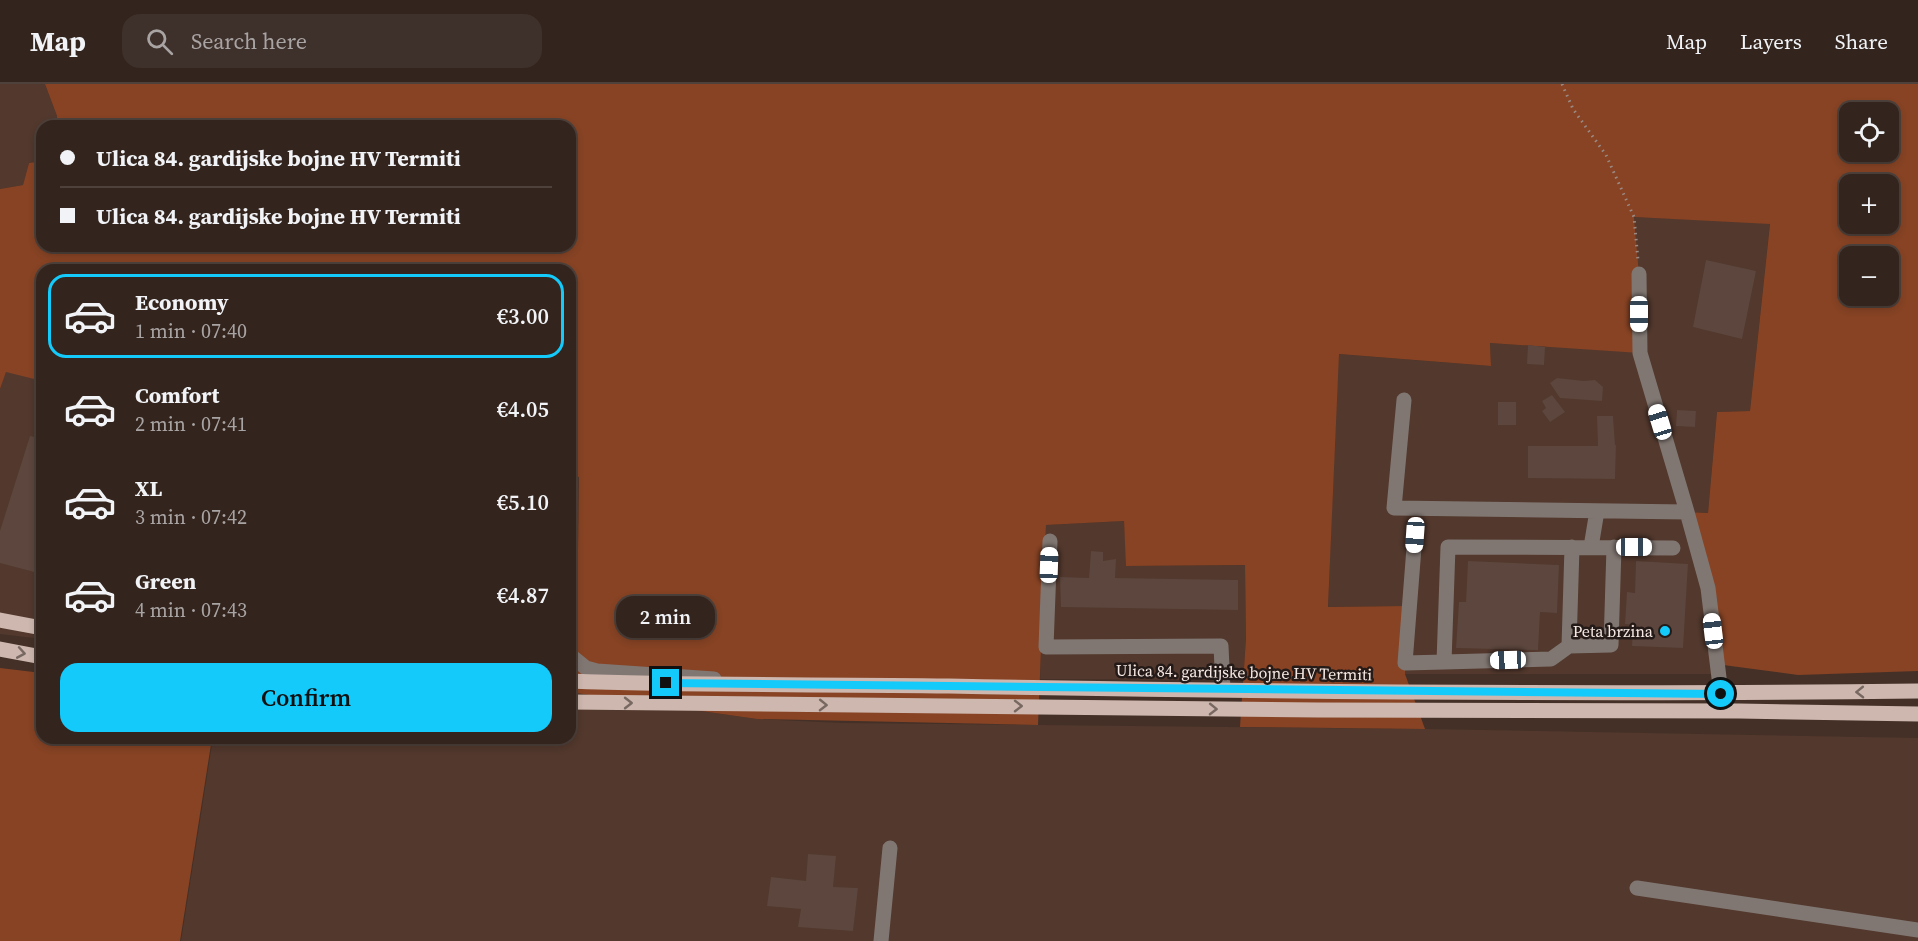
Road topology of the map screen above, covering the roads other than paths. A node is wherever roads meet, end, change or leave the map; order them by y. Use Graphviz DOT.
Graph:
graph roads {
  1 [pos="1639,274"];
  2 [pos="1404,400"];
  3 [pos="1597,511"];
  4 [pos="1687,512"];
  5 [pos="1415,535"];
  6 [pos="1050,541"];
  7 [pos="1572,547"];
  8 [pos="1591,547"];
  9 [pos="1614,547"];
  10 [pos="1673,548"];
  11 [pos="0,620"];
  12 [pos="36,627"];
  13 [pos="1569,646"];
  14 [pos="0,649"];
  15 [pos="36,656"];
  16 [pos="576,660"];
  17 [pos="1444,662"];
  18 [pos="576,681"];
  19 [pos="744,684"];
  20 [pos="1223,689"];
  21 [pos="1918,691"];
  22 [pos="1721,694"];
  23 [pos="576,702"];
  24 [pos="1918,714"];
  25 [pos="890,848"];
  26 [pos="1637,888"];
  27 [pos="1918,930"];
  28 [pos="882,941"];
  1 -- 4 [label="street"];
  2 -- 3 [label="street"];
  3 -- 4 [label="street"];
  3 -- 8 [label="street"];
  4 -- 22 [label="street"];
  5 -- 17 [label="street"];
  6 -- 20 [label="street"];
  7 -- 8 [label="street"];
  7 -- 13 [label="street"];
  7 -- 17 [label="street"];
  8 -- 9 [label="street"];
  9 -- 10 [label="street"];
  9 -- 13 [label="street"];
  11 -- 12 [label="main road"];
  13 -- 17 [label="street"];
  14 -- 15 [label="main road, one-way"];
  16 -- 19 [label="street"];
  18 -- 19 [label="main road, Ulica 84. gardijske bojne HV Termiti"];
  19 -- 20 [label="main road, Ulica 84. gardijske bojne HV Termiti"];
  20 -- 22 [label="main road, Ulica 84. gardijske bojne HV Termiti"];
  21 -- 22 [label="main road, Ulica 84. gardijske bojne HV Termiti, one-way"];
  23 -- 24 [label="main road, one-way"];
  25 -- 28 [label="street"];
  26 -- 27 [label="street"];
}
